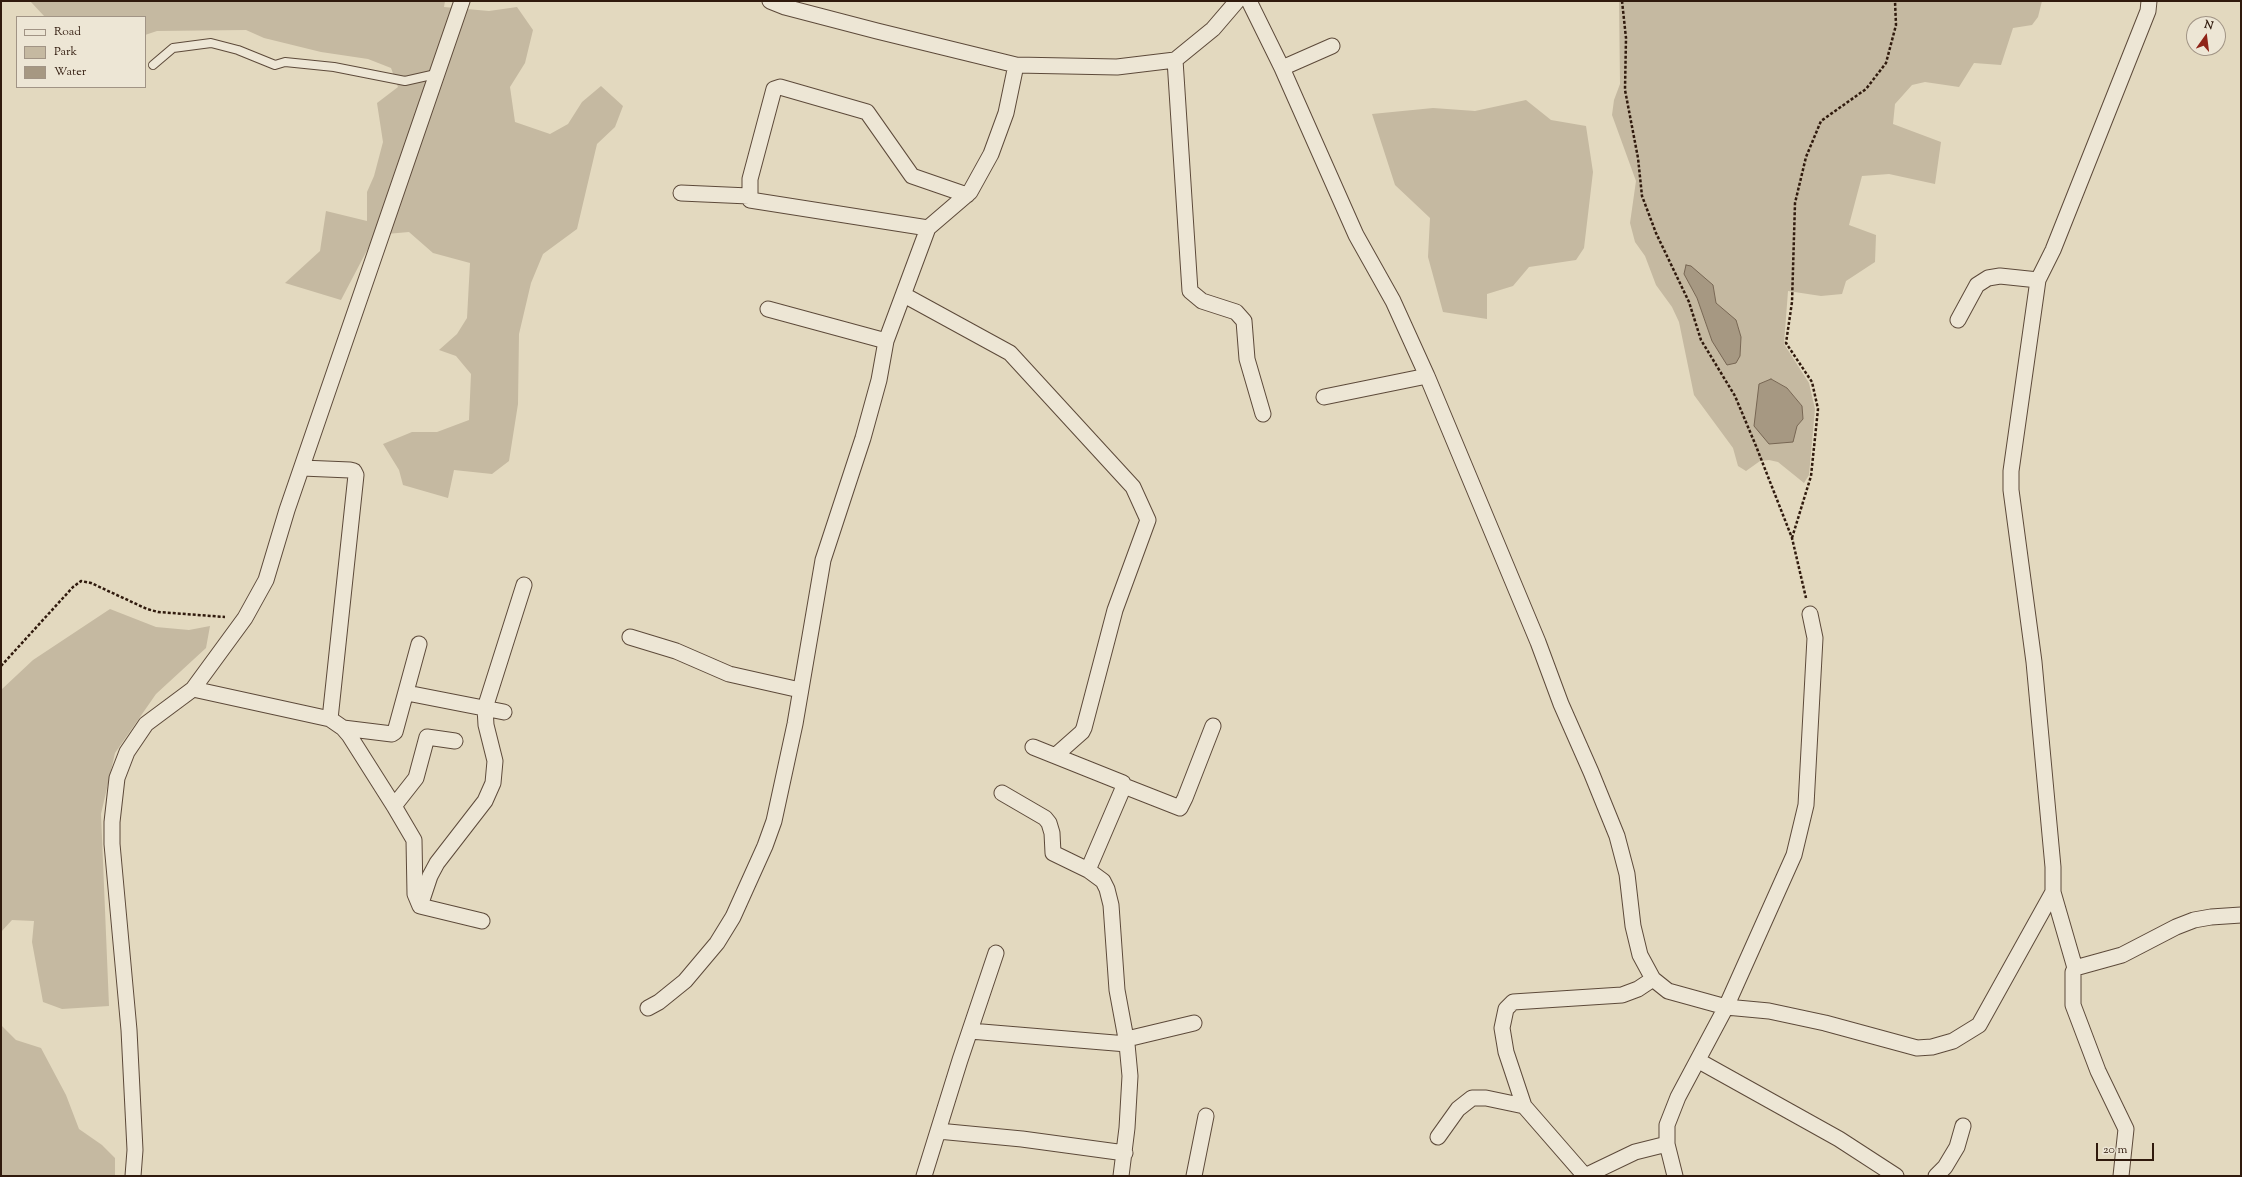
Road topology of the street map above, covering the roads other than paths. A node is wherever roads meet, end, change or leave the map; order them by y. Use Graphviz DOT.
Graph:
graph roads {
  1 [pos="462,1"];
  2 [pos="770,1"];
  3 [pos="1237,1"];
  4 [pos="1249,1"];
  5 [pos="2150,1"];
  6 [pos="1332,46"];
  7 [pos="1175,60"];
  8 [pos="153,65"];
  9 [pos="1016,65"];
  10 [pos="1282,68"];
  11 [pos="436,74"];
  12 [pos="681,193"];
  13 [pos="967,195"];
  14 [pos="749,196"];
  15 [pos="928,228"];
  16 [pos="2038,280"];
  17 [pos="904,295"];
  18 [pos="768,309"];
  19 [pos="1958,320"];
  20 [pos="886,341"];
  21 [pos="1426,376"];
  22 [pos="1324,397"];
  23 [pos="1263,414"];
  24 [pos="302,468"];
  25 [pos="524,585"];
  26 [pos="1810,614"];
  27 [pos="630,637"];
  28 [pos="419,644"];
  29 [pos="193,689"];
  30 [pos="800,690"];
  31 [pos="407,693"];
  32 [pos="485,708"];
  33 [pos="504,712"];
  34 [pos="330,719"];
  35 [pos="1213,726"];
  36 [pos="342,728"];
  37 [pos="455,741"];
  38 [pos="1033,747"];
  39 [pos="1056,755"];
  40 [pos="1124,786"];
  41 [pos="1002,794"];
  42 [pos="394,806"];
  43 [pos="1088,870"];
  44 [pos="2053,892"];
  45 [pos="420,906"];
  46 [pos="2241,915"];
  47 [pos="482,921"];
  48 [pos="996,953"];
  49 [pos="2075,968"];
  50 [pos="1653,979"];
  51 [pos="1726,1007"];
  52 [pos="648,1008"];
  53 [pos="1194,1023"];
  54 [pos="970,1031"];
  55 [pos="1127,1042"];
  56 [pos="1699,1061"];
  57 [pos="1524,1106"];
  58 [pos="1206,1116"];
  59 [pos="1963,1126"];
  60 [pos="938,1131"];
  61 [pos="1438,1137"];
  62 [pos="1667,1144"];
  63 [pos="135,1150"];
  64 [pos="1125,1153"];
  65 [pos="133,1176"];
  66 [pos="144,1176"];
  67 [pos="924,1176"];
  68 [pos="1121,1176"];
  69 [pos="1194,1176"];
  70 [pos="1675,1176"];
  71 [pos="1896,1176"];
  72 [pos="1936,1176"];
  73 [pos="2121,1176"];
  1 -- 11 [label="street"];
  2 -- 9 [label="street"];
  3 -- 7 [label="street"];
  4 -- 10 [label="street"];
  5 -- 16 [label="street"];
  6 -- 10 [label="street"];
  7 -- 9 [label="street"];
  7 -- 23 [label="street"];
  8 -- 11 [label="lane"];
  9 -- 13 [label="street"];
  10 -- 21 [label="street"];
  11 -- 24 [label="street"];
  12 -- 14 [label="street"];
  13 -- 14 [label="street"];
  13 -- 15 [label="street"];
  14 -- 15 [label="street"];
  15 -- 17 [label="street"];
  16 -- 19 [label="street"];
  16 -- 44 [label="street"];
  17 -- 20 [label="street"];
  17 -- 39 [label="street"];
  18 -- 20 [label="street"];
  20 -- 30 [label="street"];
  21 -- 22 [label="street"];
  21 -- 50 [label="street"];
  24 -- 29 [label="street"];
  24 -- 34 [label="street"];
  25 -- 32 [label="street"];
  26 -- 51 [label="street"];
  27 -- 30 [label="street"];
  28 -- 31 [label="street"];
  29 -- 34 [label="street"];
  29 -- 63 [label="street"];
  30 -- 52 [label="street"];
  31 -- 32 [label="street"];
  31 -- 36 [label="street"];
  32 -- 33 [label="street"];
  32 -- 45 [label="street"];
  34 -- 36 [label="street"];
  35 -- 40 [label="street"];
  36 -- 42 [label="street"];
  37 -- 42 [label="street"];
  38 -- 39 [label="street"];
  39 -- 40 [label="street"];
  40 -- 43 [label="street"];
  41 -- 43 [label="street"];
  42 -- 45 [label="street"];
  43 -- 55 [label="street"];
  44 -- 49 [label="street"];
  44 -- 51 [label="street"];
  45 -- 47 [label="street"];
  46 -- 49 [label="street"];
  48 -- 54 [label="street"];
  49 -- 73 [label="street"];
  50 -- 51 [label="street"];
  50 -- 57 [label="street"];
  51 -- 56 [label="street"];
  53 -- 55 [label="street"];
  54 -- 55 [label="street"];
  54 -- 60 [label="street"];
  55 -- 64 [label="street"];
  56 -- 62 [label="street"];
  56 -- 71 [label="street"];
  57 -- 61 [label="street"];
  57 -- 62 [label="street"];
  58 -- 69 [label="street"];
  59 -- 72 [label="street"];
  60 -- 64 [label="street"];
  60 -- 67 [label="street"];
  62 -- 70 [label="street"];
  63 -- 65 [label="street"];
  63 -- 66 [label="street"];
  64 -- 68 [label="street"];
}
